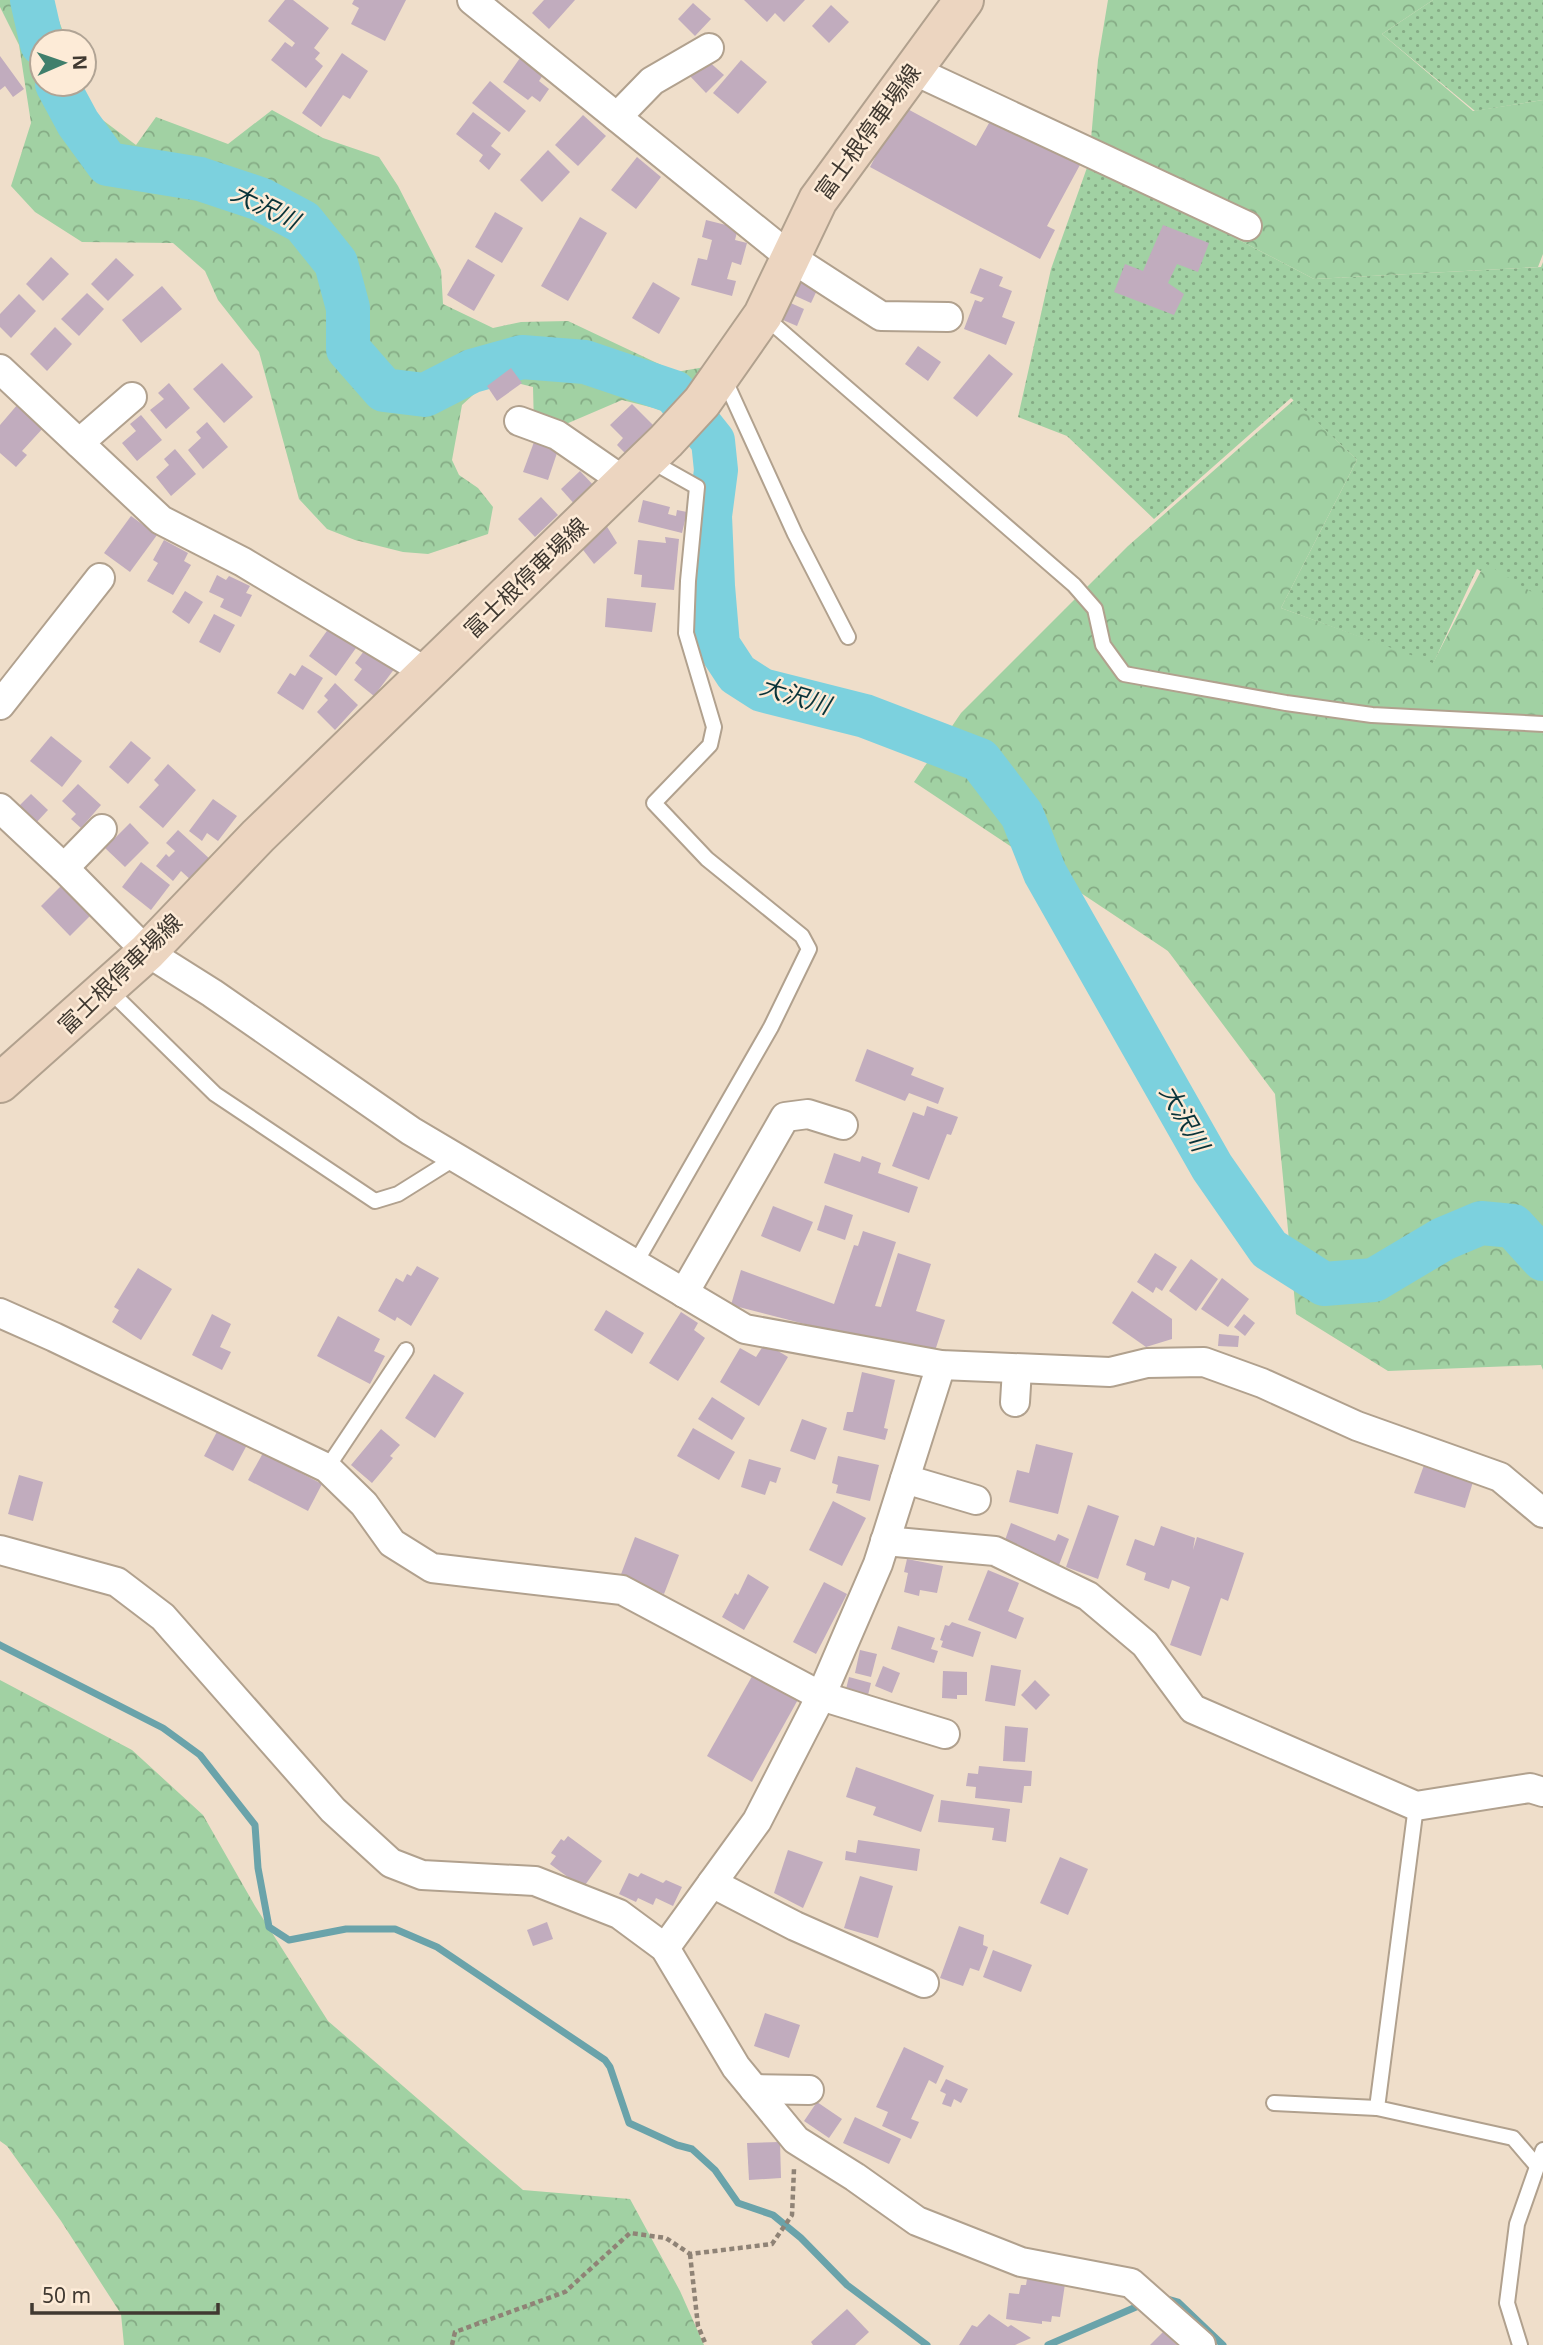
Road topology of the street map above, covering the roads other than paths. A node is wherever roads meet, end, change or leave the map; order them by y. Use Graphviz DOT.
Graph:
graph roads {
  1 [pos="472,0"];
  2 [pos="964,0"];
  3 [pos="709,48"];
  4 [pos="913,70"];
  5 [pos="617,117"];
  6 [pos="1247,226"];
  7 [pos="790,257"];
  8 [pos="763,315"];
  9 [pos="948,317"];
  10 [pos="0,369"];
  11 [pos="712,388"];
  12 [pos="132,397"];
  13 [pos="519,421"];
  14 [pos="79,443"];
  15 [pos="646,461"];
  16 [pos="100,578"];
  17 [pos="848,637"];
  18 [pos="428,673"];
  19 [pos="0,705"];
  20 [pos="1543,724"];
  21 [pos="0,808"];
  22 [pos="102,829"];
  23 [pos="64,868"];
  24 [pos="147,952"];
  25 [pos="107,989"];
  26 [pos="0,1083"];
  27 [pos="842,1125"];
  28 [pos="457,1157"];
  29 [pos="635,1264"];
  30 [pos="684,1293"];
  31 [pos="0,1313"];
  32 [pos="406,1350"];
  33 [pos="941,1365"];
  34 [pos="1017,1369"];
  35 [pos="1015,1402"];
  36 [pos="327,1468"];
  37 [pos="905,1479"];
  38 [pos="976,1500"];
  39 [pos="1543,1513"];
  40 [pos="885,1541"];
  41 [pos="0,1550"];
  42 [pos="821,1696"];
  43 [pos="945,1734"];
  44 [pos="1543,1792"];
  45 [pos="1416,1806"];
  46 [pos="712,1883"];
  47 [pos="665,1948"];
  48 [pos="923,1983"];
  49 [pos="754,2089"];
  50 [pos="809,2090"];
  51 [pos="1274,2104"];
  52 [pos="1377,2108"];
  53 [pos="1543,2150"];
  54 [pos="1537,2166"];
  55 [pos="1201,2345"];
  56 [pos="1520,2345"];
  1 -- 5 [label="street"];
  2 -- 4 [label="main road, 富士根停車場線"];
  3 -- 5 [label="street"];
  4 -- 6 [label="street"];
  4 -- 7 [label="main road, 富士根停車場線"];
  5 -- 7 [label="street"];
  7 -- 8 [label="main road, 富士根停車場線"];
  7 -- 9 [label="street"];
  8 -- 11 [label="main road, 富士根停車場線"];
  8 -- 20 [label="lane"];
  10 -- 14 [label="street"];
  11 -- 15 [label="main road, 富士根停車場線"];
  11 -- 17 [label="lane"];
  12 -- 14 [label="street"];
  13 -- 15 [label="street"];
  14 -- 18 [label="street"];
  15 -- 18 [label="main road, 富士根停車場線"];
  15 -- 29 [label="lane"];
  16 -- 19 [label="street"];
  18 -- 24 [label="main road, 富士根停車場線"];
  21 -- 23 [label="street"];
  22 -- 23 [label="street"];
  23 -- 24 [label="street"];
  24 -- 25 [label="main road, 富士根停車場線"];
  24 -- 28 [label="street"];
  25 -- 26 [label="main road, 富士根停車場線"];
  25 -- 28 [label="lane"];
  27 -- 30 [label="street"];
  28 -- 29 [label="street"];
  29 -- 30 [label="street"];
  30 -- 33 [label="street"];
  31 -- 36 [label="street"];
  32 -- 36 [label="lane"];
  33 -- 34 [label="street"];
  33 -- 37 [label="street"];
  34 -- 35 [label="street"];
  34 -- 39 [label="street"];
  36 -- 42 [label="street"];
  37 -- 38 [label="street"];
  37 -- 40 [label="street"];
  40 -- 42 [label="street"];
  40 -- 45 [label="street"];
  41 -- 47 [label="street"];
  42 -- 43 [label="street"];
  42 -- 46 [label="street"];
  44 -- 45 [label="street"];
  45 -- 52 [label="lane"];
  46 -- 47 [label="street"];
  46 -- 48 [label="street"];
  47 -- 49 [label="street"];
  49 -- 50 [label="street"];
  49 -- 55 [label="street"];
  51 -- 52 [label="lane"];
  52 -- 54 [label="lane"];
  53 -- 54 [label="lane"];
  54 -- 56 [label="lane"];
}
